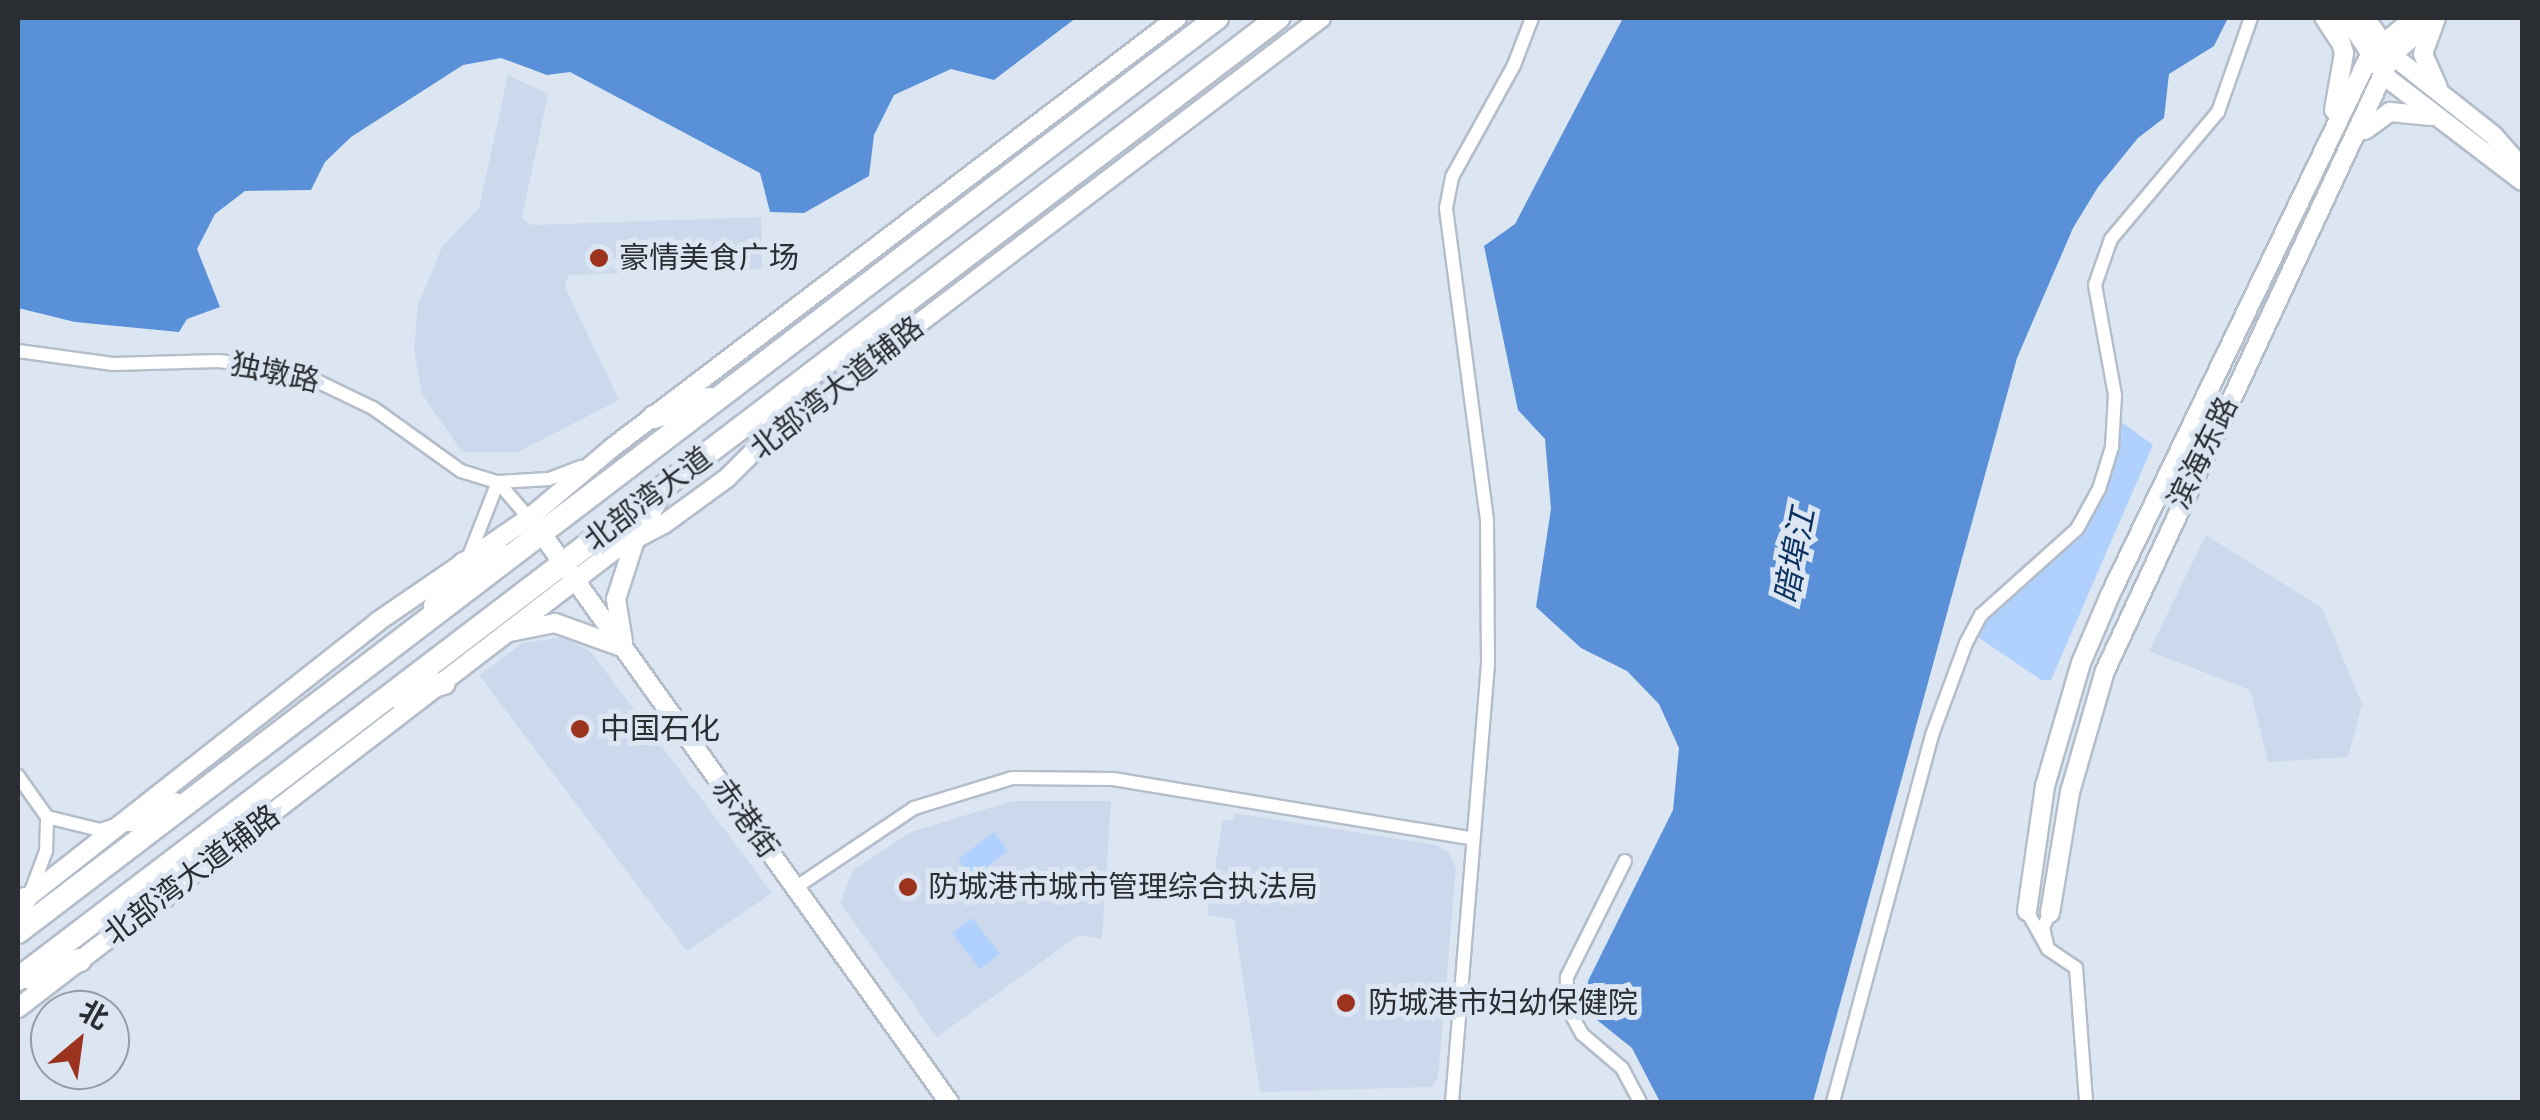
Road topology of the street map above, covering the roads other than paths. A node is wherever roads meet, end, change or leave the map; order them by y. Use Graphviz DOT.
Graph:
graph roads {
  1 [pos="1177,18"];
  2 [pos="1216,18"];
  3 [pos="1278,18"];
  4 [pos="1320,18"];
  5 [pos="1532,18"];
  6 [pos="2252,18"];
  7 [pos="2321,18"];
  8 [pos="2334,18"];
  9 [pos="2347,18"];
  10 [pos="2367,18"];
  11 [pos="2414,18"];
  12 [pos="2436,18"];
  13 [pos="2382,51"];
  14 [pos="2344,52"];
  15 [pos="2386,77"];
  16 [pos="2449,112"];
  17 [pos="2328,137"];
  18 [pos="2352,146"];
  19 [pos="2522,168"];
  20 [pos="2522,181"];
  21 [pos="18,350"];
  22 [pos="726,393"];
  23 [pos="654,417"];
  24 [pos="612,447"];
  25 [pos="498,482"];
  26 [pos="662,488"];
  27 [pos="535,526"];
  28 [pos="636,537"];
  29 [pos="590,543"];
  30 [pos="514,555"];
  31 [pos="464,564"];
  32 [pos="570,572"];
  33 [pos="421,625"];
  34 [pos="509,633"];
  35 [pos="624,648"];
  36 [pos="444,683"];
  37 [pos="380,703"];
  38 [pos="18,776"];
  39 [pos="196,796"];
  40 [pos="48,817"];
  41 [pos="130,820"];
  42 [pos="214,829"];
  43 [pos="1469,838"];
  44 [pos="1625,861"];
  45 [pos="795,888"];
  46 [pos="164,896"];
  47 [pos="20,905"];
  48 [pos="2026,911"];
  49 [pos="2050,913"];
  50 [pos="18,932"];
  51 [pos="2048,949"];
  52 [pos="80,960"];
  53 [pos="18,981"];
  54 [pos="18,1008"];
  55 [pos="949,1102"];
  56 [pos="1452,1102"];
  57 [pos="1640,1102"];
  58 [pos="1834,1102"];
  59 [pos="2086,1102"];
  1 -- 23 [label="main road"];
  2 -- 22 [label="highway, 北部湾大道"];
  3 -- 26 [label="highway, 北部湾大道"];
  4 -- 28 [label="main road, 北部湾大道辅路"];
  5 -- 43 [label="street"];
  6 -- 58 [label="street"];
  7 -- 14 [label="street"];
  8 -- 14 [label="main road"];
  9 -- 13 [label="main road"];
  10 -- 13 [label="main road"];
  11 -- 13 [label="main road"];
  12 -- 13 [label="main road"];
  12 -- 16 [label="main road"];
  13 -- 15 [label="main road, 滨海东路"];
  13 -- 16 [label="main road"];
  13 -- 17 [label="main road, 滨海东路"];
  14 -- 17 [label="main road"];
  15 -- 16 [label="main road"];
  15 -- 18 [label="main road, 滨海东路"];
  16 -- 18 [label="main road"];
  16 -- 19 [label="main road"];
  16 -- 20 [label="main road"];
  17 -- 48 [label="main road, 滨海东路"];
  18 -- 49 [label="main road, 滨海东路"];
  21 -- 25 [label="street, 独墩路"];
  22 -- 23 [label="highway"];
  22 -- 27 [label="highway, 北部湾大道"];
  23 -- 24 [label="main road"];
  24 -- 25 [label="street"];
  24 -- 27 [label="main road"];
  25 -- 27 [label="street, 独墩路"];
  25 -- 31 [label="street"];
  26 -- 28 [label="highway"];
  26 -- 29 [label="highway, 北部湾大道"];
  27 -- 30 [label="highway, 北部湾大道"];
  27 -- 31 [label="main road"];
  27 -- 32 [label="main road, 赤港街"];
  28 -- 29 [label="highway"];
  28 -- 32 [label="main road, 北部湾大道辅路"];
  28 -- 35 [label="main road"];
  29 -- 32 [label="highway, 北部湾大道"];
  30 -- 31 [label="highway"];
  30 -- 33 [label="highway, 北部湾大道"];
  31 -- 33 [label="highway"];
  31 -- 41 [label="main road"];
  32 -- 34 [label="main road, 北部湾大道辅路"];
  32 -- 35 [label="main road, 赤港街"];
  32 -- 37 [label="highway, 北部湾大道"];
  33 -- 39 [label="highway, 北部湾大道"];
  34 -- 35 [label="main road"];
  34 -- 36 [label="main road, 北部湾大道辅路"];
  35 -- 45 [label="main road, 赤港街"];
  36 -- 37 [label="highway"];
  36 -- 46 [label="main road, 北部湾大道辅路"];
  37 -- 42 [label="highway, 北部湾大道"];
  38 -- 40 [label="street"];
  39 -- 41 [label="highway"];
  39 -- 50 [label="highway, 北部湾大道"];
  40 -- 41 [label="street"];
  40 -- 47 [label="street"];
  41 -- 47 [label="main road"];
  42 -- 46 [label="highway"];
  42 -- 53 [label="highway, 北部湾大道"];
  43 -- 45 [label="street"];
  43 -- 56 [label="street"];
  44 -- 57 [label="street"];
  45 -- 55 [label="main road, 赤港街"];
  46 -- 52 [label="main road, 北部湾大道辅路"];
  48 -- 51 [label="street"];
  49 -- 51 [label="street"];
  51 -- 59 [label="street"];
  52 -- 53 [label="highway"];
  52 -- 54 [label="main road, 北部湾大道辅路"];
}
